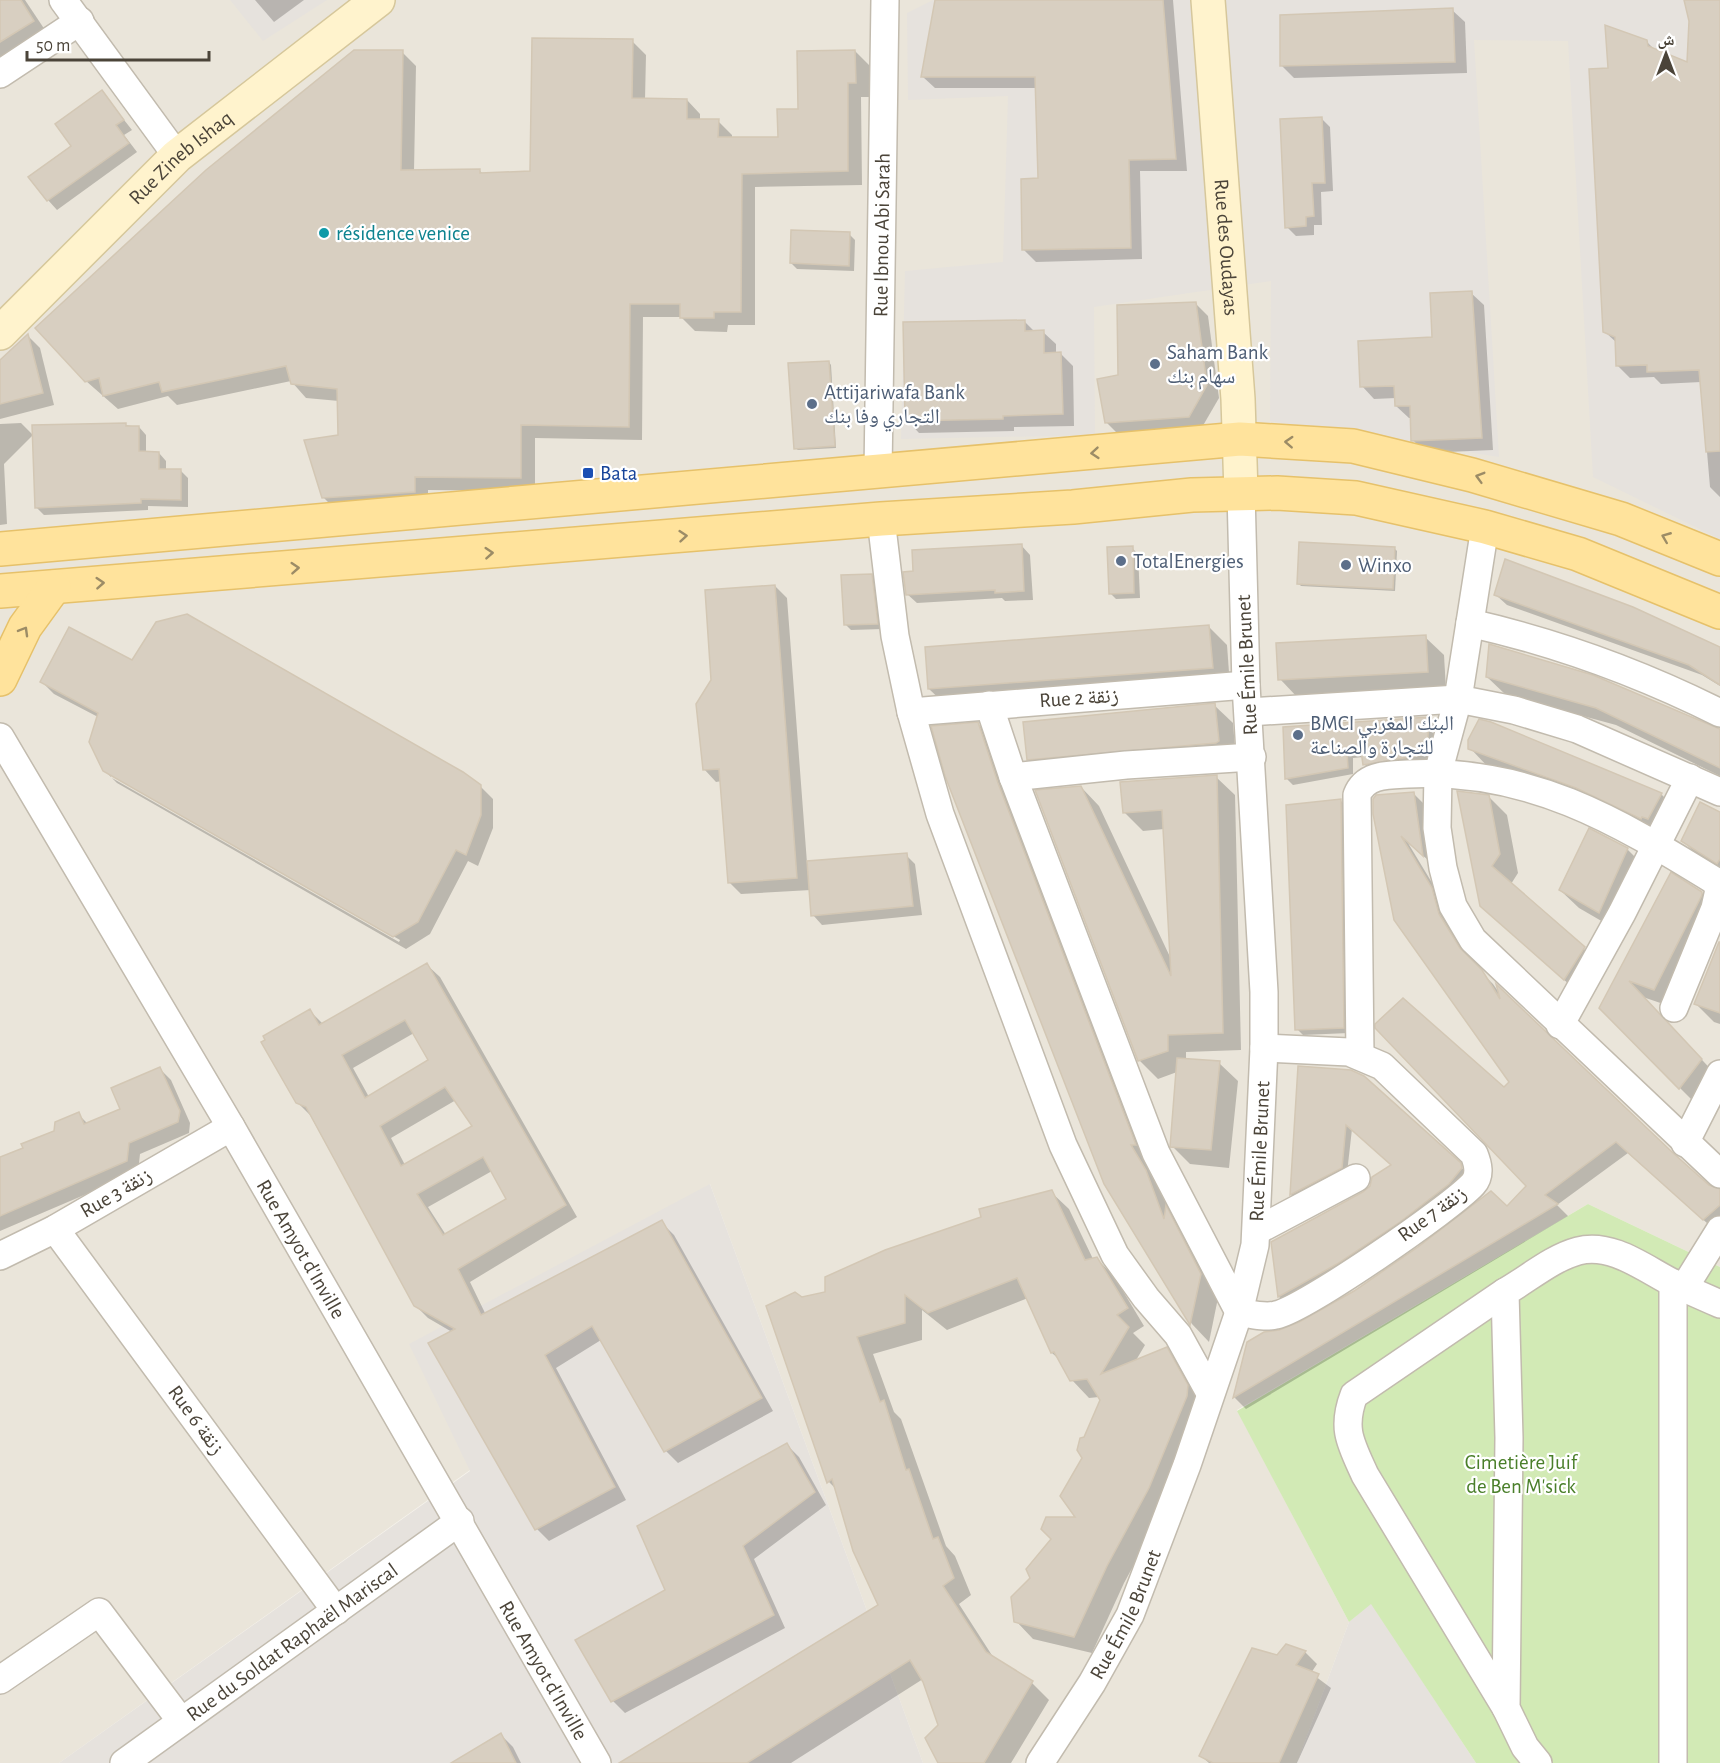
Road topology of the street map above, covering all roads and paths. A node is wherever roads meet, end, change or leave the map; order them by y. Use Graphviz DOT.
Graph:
graph roads {
  1 [pos="63,0"];
  2 [pos="378,0"];
  3 [pos="1208,0"];
  4 [pos="890,2"];
  5 [pos="80,21"];
  6 [pos="0,74"];
  7 [pos="177,156"];
  8 [pos="0,333"];
  9 [pos="1240,439"];
  10 [pos="878,472"];
  11 [pos="1241,493"];
  12 [pos="881,519"];
  13 [pos="1485,527"];
  14 [pos="0,549"];
  15 [pos="1720,559"];
  16 [pos="54,586"];
  17 [pos="0,591"];
  18 [pos="1720,612"];
  19 [pos="1470,623"];
  20 [pos="0,680"];
  21 [pos="1246,685"];
  22 [pos="1458,699"];
  23 [pos="989,705"];
  24 [pos="911,712"];
  25 [pos="1249,712"];
  26 [pos="1720,713"];
  27 [pos="0,736"];
  28 [pos="1252,757"];
  29 [pos="1438,773"];
  30 [pos="1013,777"];
  31 [pos="1690,778"];
  32 [pos="1720,792"];
  33 [pos="1656,844"];
  34 [pos="1674,1008"];
  35 [pos="1560,1025"];
  36 [pos="1264,1048"];
  37 [pos="1360,1056"];
  38 [pos="1720,1074"];
  39 [pos="231,1127"];
  40 [pos="1685,1143"];
  41 [pos="1720,1174"];
  42 [pos="1356,1178"];
  43 [pos="55,1229"];
  44 [pos="1258,1230"];
  45 [pos="1720,1230"];
  46 [pos="0,1256"];
  47 [pos="1678,1285"];
  48 [pos="1505,1292"];
  49 [pos="1720,1304"];
  50 [pos="1239,1312"];
  51 [pos="1210,1393"];
  52 [pos="460,1521"];
  53 [pos="336,1611"];
  54 [pos="0,1680"];
  55 [pos="1506,1708"];
  56 [pos="181,1721"];
  57 [pos="124,1763"];
  58 [pos="597,1763"];
  59 [pos="1040,1763"];
  60 [pos="1538,1763"];
  61 [pos="1673,1763"];
  1 -- 5 [label="street"];
  2 -- 7 [label="street, Rue Zineb Ishaq"];
  3 -- 9 [label="street, Rue des Oudayas"];
  4 -- 10 [label="street, Rue Ibnou Abi Sarah"];
  5 -- 6 [label="street"];
  5 -- 7 [label="street"];
  7 -- 8 [label="street, Rue Zineb Ishaq"];
  9 -- 10 [label="main road, one-way"];
  9 -- 11 [label="street, Rue des Oudayas"];
  15 -- 9 [label="main road, one-way"];
  10 -- 14 [label="main road"];
  11 -- 12 [label="main road"];
  11 -- 13 [label="main road"];
  11 -- 21 [label="street, Rue Émile Brunet"];
  16 -- 12 [label="main road, one-way"];
  12 -- 24 [label="street"];
  13 -- 18 [label="main road"];
  13 -- 19 [label="street"];
  16 -- 17 [label="main road"];
  20 -- 16 [label="main road, one-way"];
  19 -- 22 [label="street"];
  19 -- 26 [label="street"];
  21 -- 23 [label="street, Rue 2 زنقة"];
  21 -- 25 [label="street, Rue Émile Brunet"];
  22 -- 25 [label="street"];
  22 -- 29 [label="street"];
  22 -- 31 [label="street"];
  23 -- 24 [label="street, Rue 2 زنقة"];
  23 -- 30 [label="street"];
  24 -- 51 [label="street"];
  25 -- 28 [label="street, Rue Émile Brunet"];
  27 -- 39 [label="street, Rue Amyot d'Inville"];
  28 -- 30 [label="street"];
  28 -- 36 [label="street, Rue Émile Brunet"];
  29 -- 33 [label="street"];
  29 -- 35 [label="street"];
  29 -- 37 [label="street"];
  30 -- 50 [label="street"];
  31 -- 32 [label="street"];
  31 -- 33 [label="street"];
  33 -- 34 [label="street"];
  33 -- 35 [label="street"];
  35 -- 40 [label="street"];
  36 -- 37 [label="street, Rue 7 زنقة"];
  36 -- 44 [label="street, Rue Émile Brunet"];
  37 -- 50 [label="street, Rue 7 زنقة"];
  38 -- 40 [label="street"];
  39 -- 43 [label="street, Rue 3 زنقة"];
  39 -- 52 [label="street, Rue Amyot d'Inville"];
  40 -- 41 [label="street"];
  42 -- 44 [label="street"];
  43 -- 46 [label="street, Rue 3 زنقة"];
  43 -- 53 [label="street, Rue 6 زنقة"];
  44 -- 50 [label="street, Rue Émile Brunet"];
  45 -- 47 [label="street"];
  47 -- 48 [label="street"];
  47 -- 49 [label="street"];
  47 -- 61 [label="street"];
  48 -- 55 [label="street"];
  48 -- 55 [label="street"];
  50 -- 51 [label="street, Rue Émile Brunet"];
  51 -- 59 [label="street, Rue Émile Brunet"];
  52 -- 53 [label="street, Rue du Soldat Raphaël Mariscal"];
  52 -- 58 [label="street, Rue Amyot d'Inville"];
  53 -- 56 [label="street, Rue du Soldat Raphaël Mariscal"];
  54 -- 56 [label="street"];
  55 -- 60 [label="street"];
  56 -- 57 [label="street, Rue du Soldat Raphaël Mariscal"];
}
